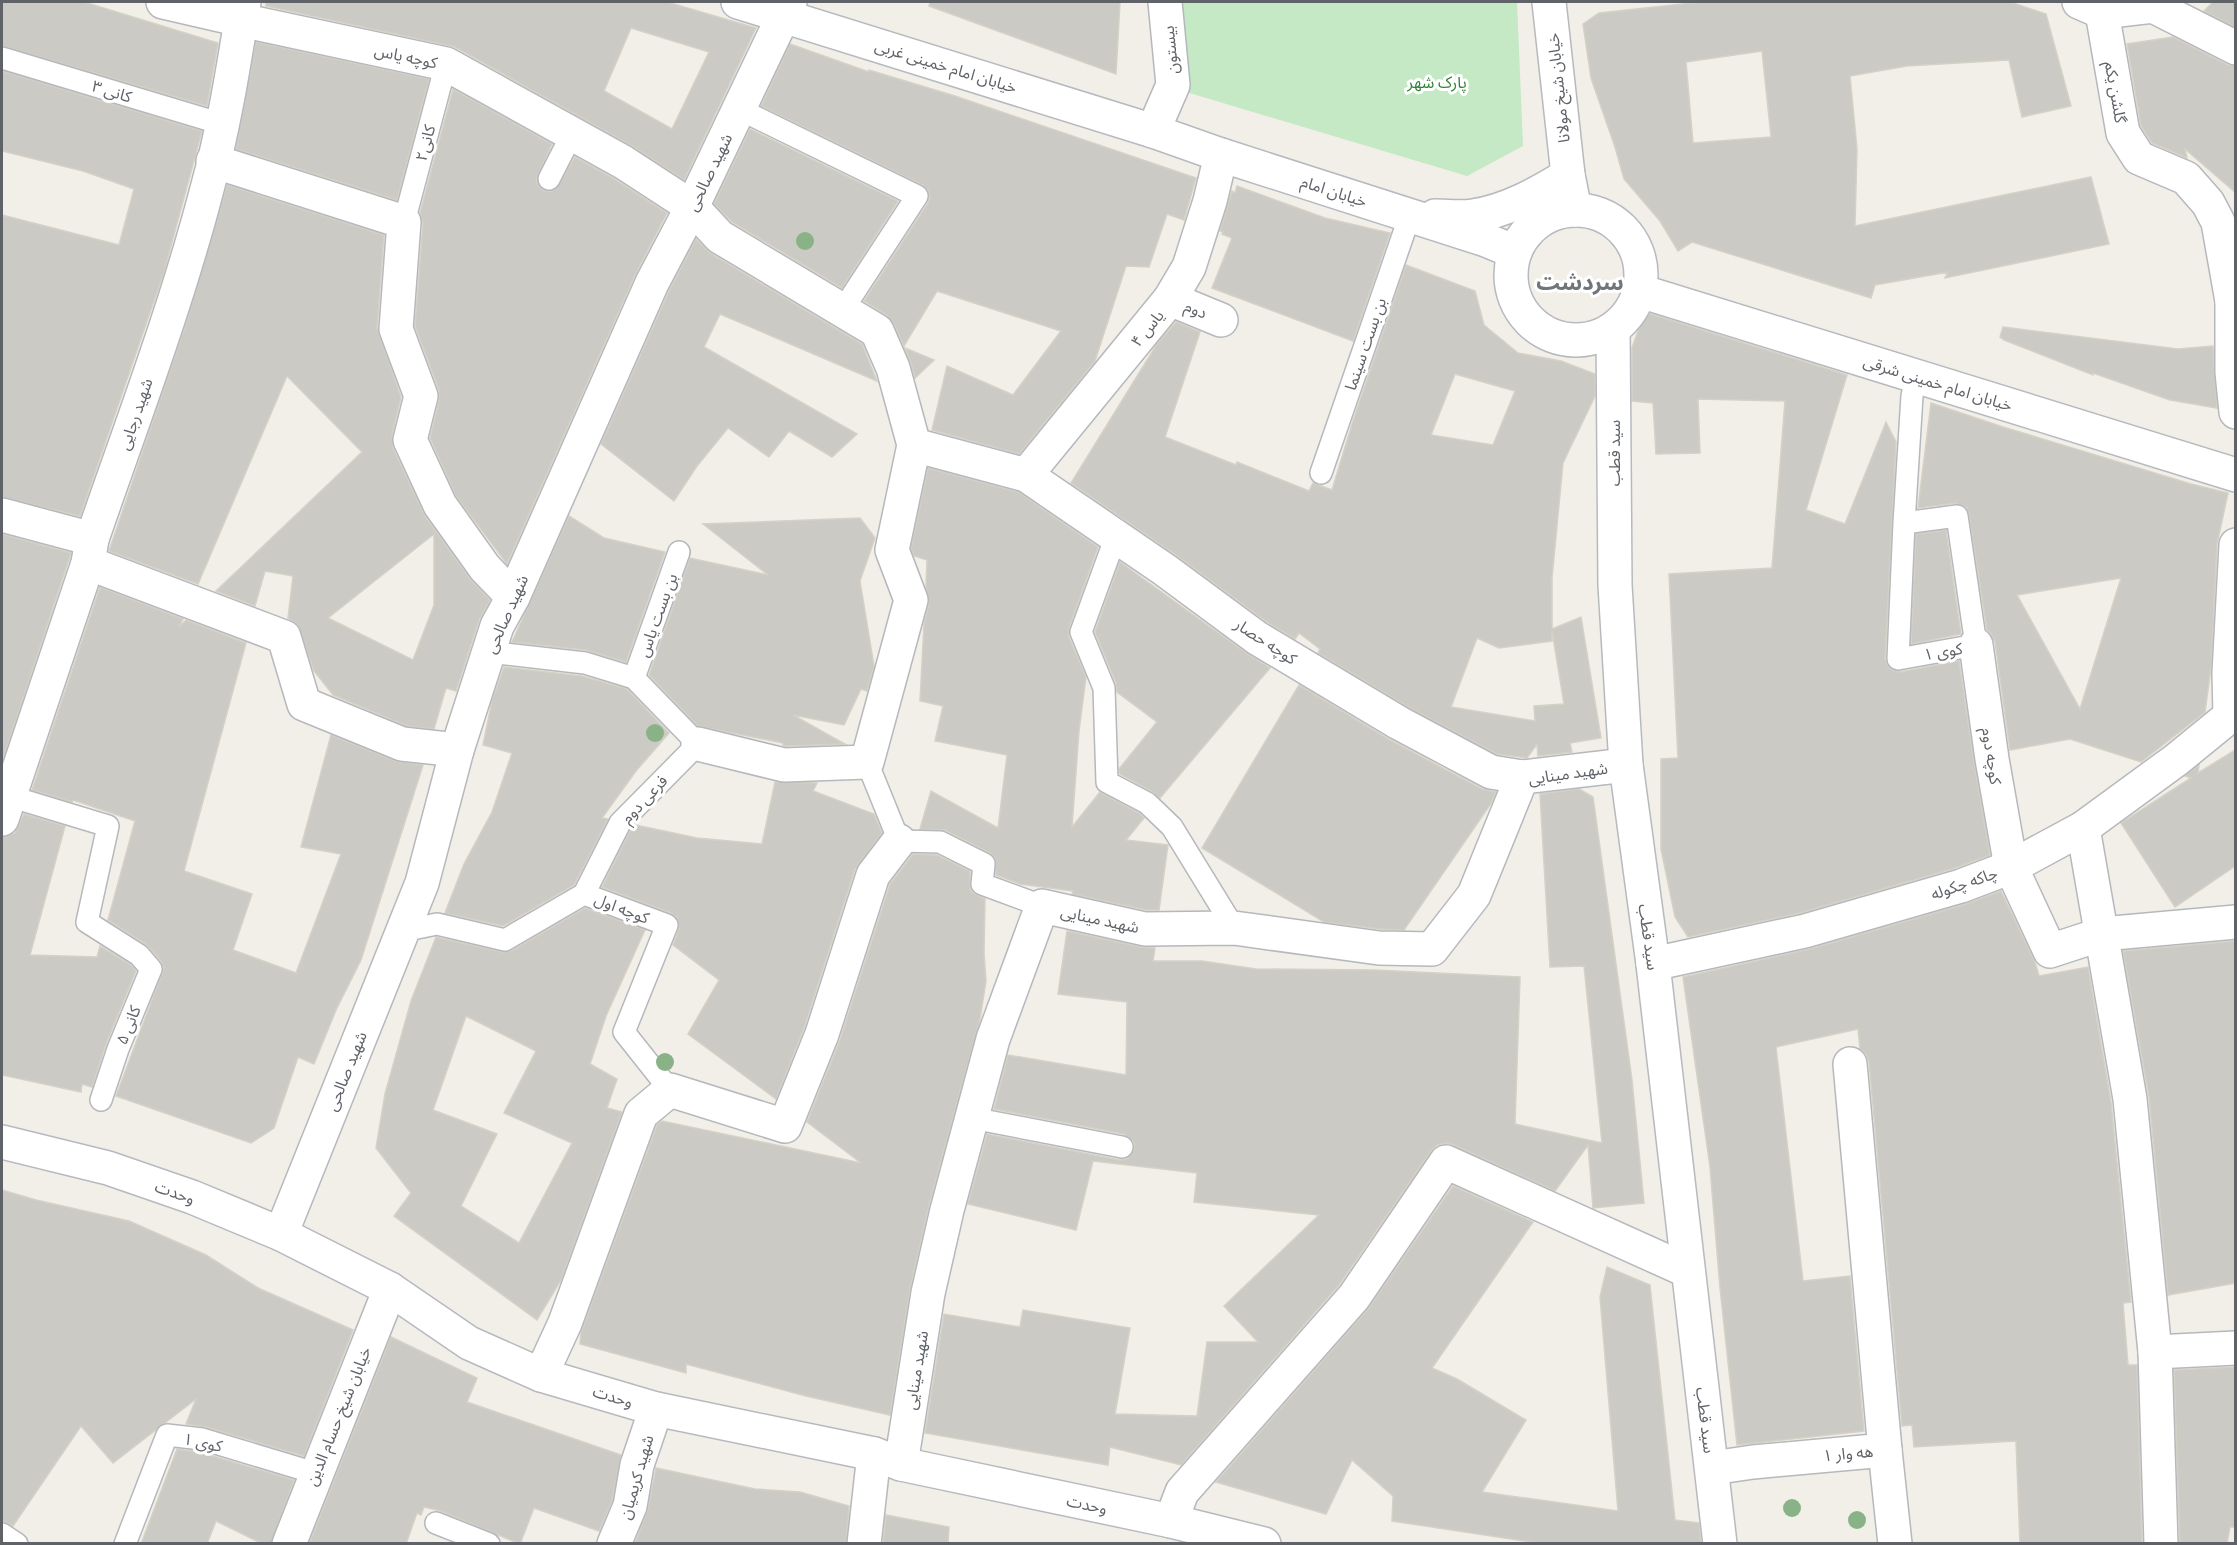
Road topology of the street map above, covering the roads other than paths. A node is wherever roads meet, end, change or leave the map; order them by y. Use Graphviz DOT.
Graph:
graph roads {
  1 [pos="163,2"];
  2 [pos="738,2"];
  3 [pos="1165,2"];
  4 [pos="1549,2"];
  5 [pos="2159,4"];
  6 [pos="2091,7"];
  7 [pos="788,8"];
  8 [pos="243,11"];
  9 [pos="2235,48"];
  10 [pos="2,58"];
  11 [pos="446,64"];
  12 [pos="739,109"];
  13 [pos="222,124"];
  14 [pos="565,128"];
  15 [pos="1153,131"];
  16 [pos="1221,155"];
  17 [pos="213,161"];
  18 [pos="1568,175"];
  19 [pos="549,179"];
  20 [pos="692,207"];
  21 [pos="1575,210"];
  22 [pos="1410,215"];
  23 [pos="404,222"];
  24 [pos="1515,252"];
  25 [pos="1640,291"];
  26 [pos="1170,299"];
  27 [pos="2234,301"];
  28 [pos="842,311"];
  29 [pos="1221,320"];
  30 [pos="1613,329"];
  31 [pos="1916,376"];
  32 [pos="2235,412"];
  33 [pos="914,445"];
  34 [pos="1321,473"];
  35 [pos="1026,475"];
  36 [pos="2235,475"];
  37 [pos="2,515"];
  38 [pos="1904,523"];
  39 [pos="1116,536"];
  40 [pos="2235,545"];
  41 [pos="90,551"];
  42 [pos="679,552"];
  43 [pos="513,597"];
  44 [pos="1976,645"];
  45 [pos="488,652"];
  46 [pos="634,678"];
  47 [pos="2233,716"];
  48 [pos="698,744"];
  49 [pos="457,750"];
  50 [pos="867,762"];
  51 [pos="1626,765"];
  52 [pos="1522,777"];
  53 [pos="5,807"];
  54 [pos="2084,828"];
  55 [pos="899,841"];
  56 [pos="2011,867"];
  57 [pos="584,894"];
  58 [pos="1042,906"];
  59 [pos="2235,922"];
  60 [pos="1234,928"];
  61 [pos="402,932"];
  62 [pos="2102,934"];
  63 [pos="1653,964"];
  64 [pos="1850,1064"];
  65 [pos="670,1089"];
  66 [pos="101,1100"];
  67 [pos="972,1118"];
  68 [pos="2,1142"];
  69 [pos="1122,1147"];
  70 [pos="281,1234"];
  71 [pos="1688,1271"];
  72 [pos="390,1289"];
  73 [pos="2235,1348"];
  74 [pos="2155,1352"];
  75 [pos="541,1375"];
  76 [pos="656,1409"];
  77 [pos="1885,1450"];
  78 [pos="887,1459"];
  79 [pos="1713,1468"];
  80 [pos="315,1473"];
  81 [pos="1171,1521"];
  82 [pos="436,1523"];
  83 [pos="2,1534"];
  84 [pos="17,1544"];
  85 [pos="125,1544"];
  86 [pos="289,1544"];
  87 [pos="489,1544"];
  88 [pos="614,1544"];
  89 [pos="864,1544"];
  90 [pos="1264,1544"];
  91 [pos="1720,1544"];
  92 [pos="1895,1544"];
  93 [pos="2161,1544"];
  1 -- 8 [label="street, کوچه یاس"];
  2 -- 7 [label="street, خیابان امام خمینی غربی"];
  3 -- 15 [label="street, بیستون"];
  4 -- 18 [label="street, خیابان شیخ مولانا"];
  5 -- 6 [label="street"];
  5 -- 9 [label="street"];
  6 -- 27 [label="street, گلشن یکم"];
  7 -- 12 [label="street, شهید صالحی"];
  7 -- 15 [label="street, خیابان امام خمینی غربی"];
  8 -- 11 [label="street, کوچه یاس"];
  8 -- 13 [label="street, شهید رجایی"];
  10 -- 13 [label="lane, کانی ۳"];
  11 -- 14 [label="street, کوچه یاس"];
  11 -- 23 [label="lane, کانی۲"];
  12 -- 20 [label="street, شهید صالحی"];
  12 -- 28 [label="lane"];
  13 -- 17 [label="street, شهید رجایی"];
  14 -- 19 [label="lane"];
  14 -- 20 [label="street, کوچه یاس"];
  15 -- 16 [label="street, خیابان امام"];
  16 -- 22 [label="street, خیابان امام"];
  16 -- 26 [label="street, یاس ۴"];
  17 -- 23 [label="street"];
  17 -- 41 [label="street, شهید رجایی"];
  18 -- 21 [label="street, خیابان شیخ مولانا"];
  18 -- 22 [label="street"];
  20 -- 28 [label="street, کوچه یاس"];
  20 -- 43 [label="street, شهید صالحی"];
  21 -- 24 [label="street"];
  21 -- 25 [label="street"];
  22 -- 24 [label="street, خیابان امام"];
  22 -- 34 [label="lane, بن بست سینما"];
  23 -- 43 [label="street"];
  24 -- 30 [label="street"];
  25 -- 30 [label="street"];
  25 -- 31 [label="street, خیابان امام خمینی شرقی"];
  26 -- 29 [label="street, دوم"];
  26 -- 35 [label="street, یاس ۴"];
  27 -- 32 [label="street, گلشن یکم"];
  28 -- 33 [label="street, کوچه یاس"];
  30 -- 51 [label="street, سید قطب"];
  31 -- 36 [label="street, خیابان امام خمینی شرقی"];
  31 -- 38 [label="lane, کوی ۱"];
  33 -- 35 [label="street, کوچه حصار"];
  33 -- 50 [label="street"];
  35 -- 39 [label="street, کوچه حصار"];
  37 -- 41 [label="street"];
  38 -- 44 [label="lane, کوی ۱"];
  38 -- 44 [label="lane, کوی ۱"];
  39 -- 52 [label="street, کوچه حصار"];
  39 -- 60 [label="lane"];
  40 -- 47 [label="street"];
  41 -- 49 [label="street"];
  41 -- 53 [label="street, شهید رجایی"];
  42 -- 46 [label="lane, بن بست یاس"];
  43 -- 45 [label="street, شهید صالحی"];
  44 -- 56 [label="street, کوچه دوم"];
  45 -- 46 [label="lane"];
  45 -- 49 [label="street, شهید صالحی"];
  46 -- 48 [label="lane"];
  47 -- 54 [label="street, چاکه چکوله"];
  48 -- 50 [label="street"];
  48 -- 57 [label="lane, فرعی دوم"];
  49 -- 61 [label="street, شهید صالحی"];
  50 -- 55 [label="lane"];
  51 -- 52 [label="street, شهید مینایی"];
  51 -- 63 [label="street, سید قطب"];
  52 -- 60 [label="street, شهید مینایی"];
  53 -- 66 [label="lane, کانی ۵"];
  54 -- 56 [label="street, چاکه چکوله"];
  54 -- 62 [label="street"];
  55 -- 58 [label="lane"];
  55 -- 65 [label="street"];
  56 -- 62 [label="street, کوچه دوم"];
  56 -- 63 [label="street, چاکه چکوله"];
  57 -- 61 [label="lane, کوچه اول"];
  57 -- 65 [label="lane, کوچه اول"];
  58 -- 60 [label="street, شهید مینایی"];
  58 -- 67 [label="street, شهید مینایی"];
  59 -- 62 [label="street"];
  61 -- 70 [label="street, شهید صالحی"];
  62 -- 74 [label="street"];
  63 -- 71 [label="street, سید قطب"];
  64 -- 77 [label="street"];
  65 -- 75 [label="street"];
  67 -- 69 [label="lane"];
  67 -- 78 [label="street, شهید مینایی"];
  68 -- 70 [label="street, وحدت"];
  70 -- 72 [label="street, وحدت"];
  71 -- 79 [label="street, سید قطب"];
  71 -- 81 [label="street"];
  72 -- 75 [label="street, وحدت"];
  72 -- 80 [label="street, خیابان شیخ حسام الدین"];
  73 -- 74 [label="street"];
  74 -- 93 [label="street"];
  75 -- 76 [label="street, وحدت"];
  76 -- 78 [label="street, وحدت"];
  76 -- 88 [label="street, شهید کریمیان"];
  77 -- 79 [label="street, هه وار ۱"];
  77 -- 92 [label="street, هه وار ۱"];
  78 -- 81 [label="street, وحدت"];
  78 -- 89 [label="street, شهید مینایی"];
  79 -- 91 [label="street, سید قطب"];
  80 -- 85 [label="lane, کوی ۱"];
  80 -- 86 [label="street, خیابان شیخ حسام الدین"];
  81 -- 90 [label="street, وحدت"];
  82 -- 87 [label="lane"];
  83 -- 84 [label="lane"];
}
